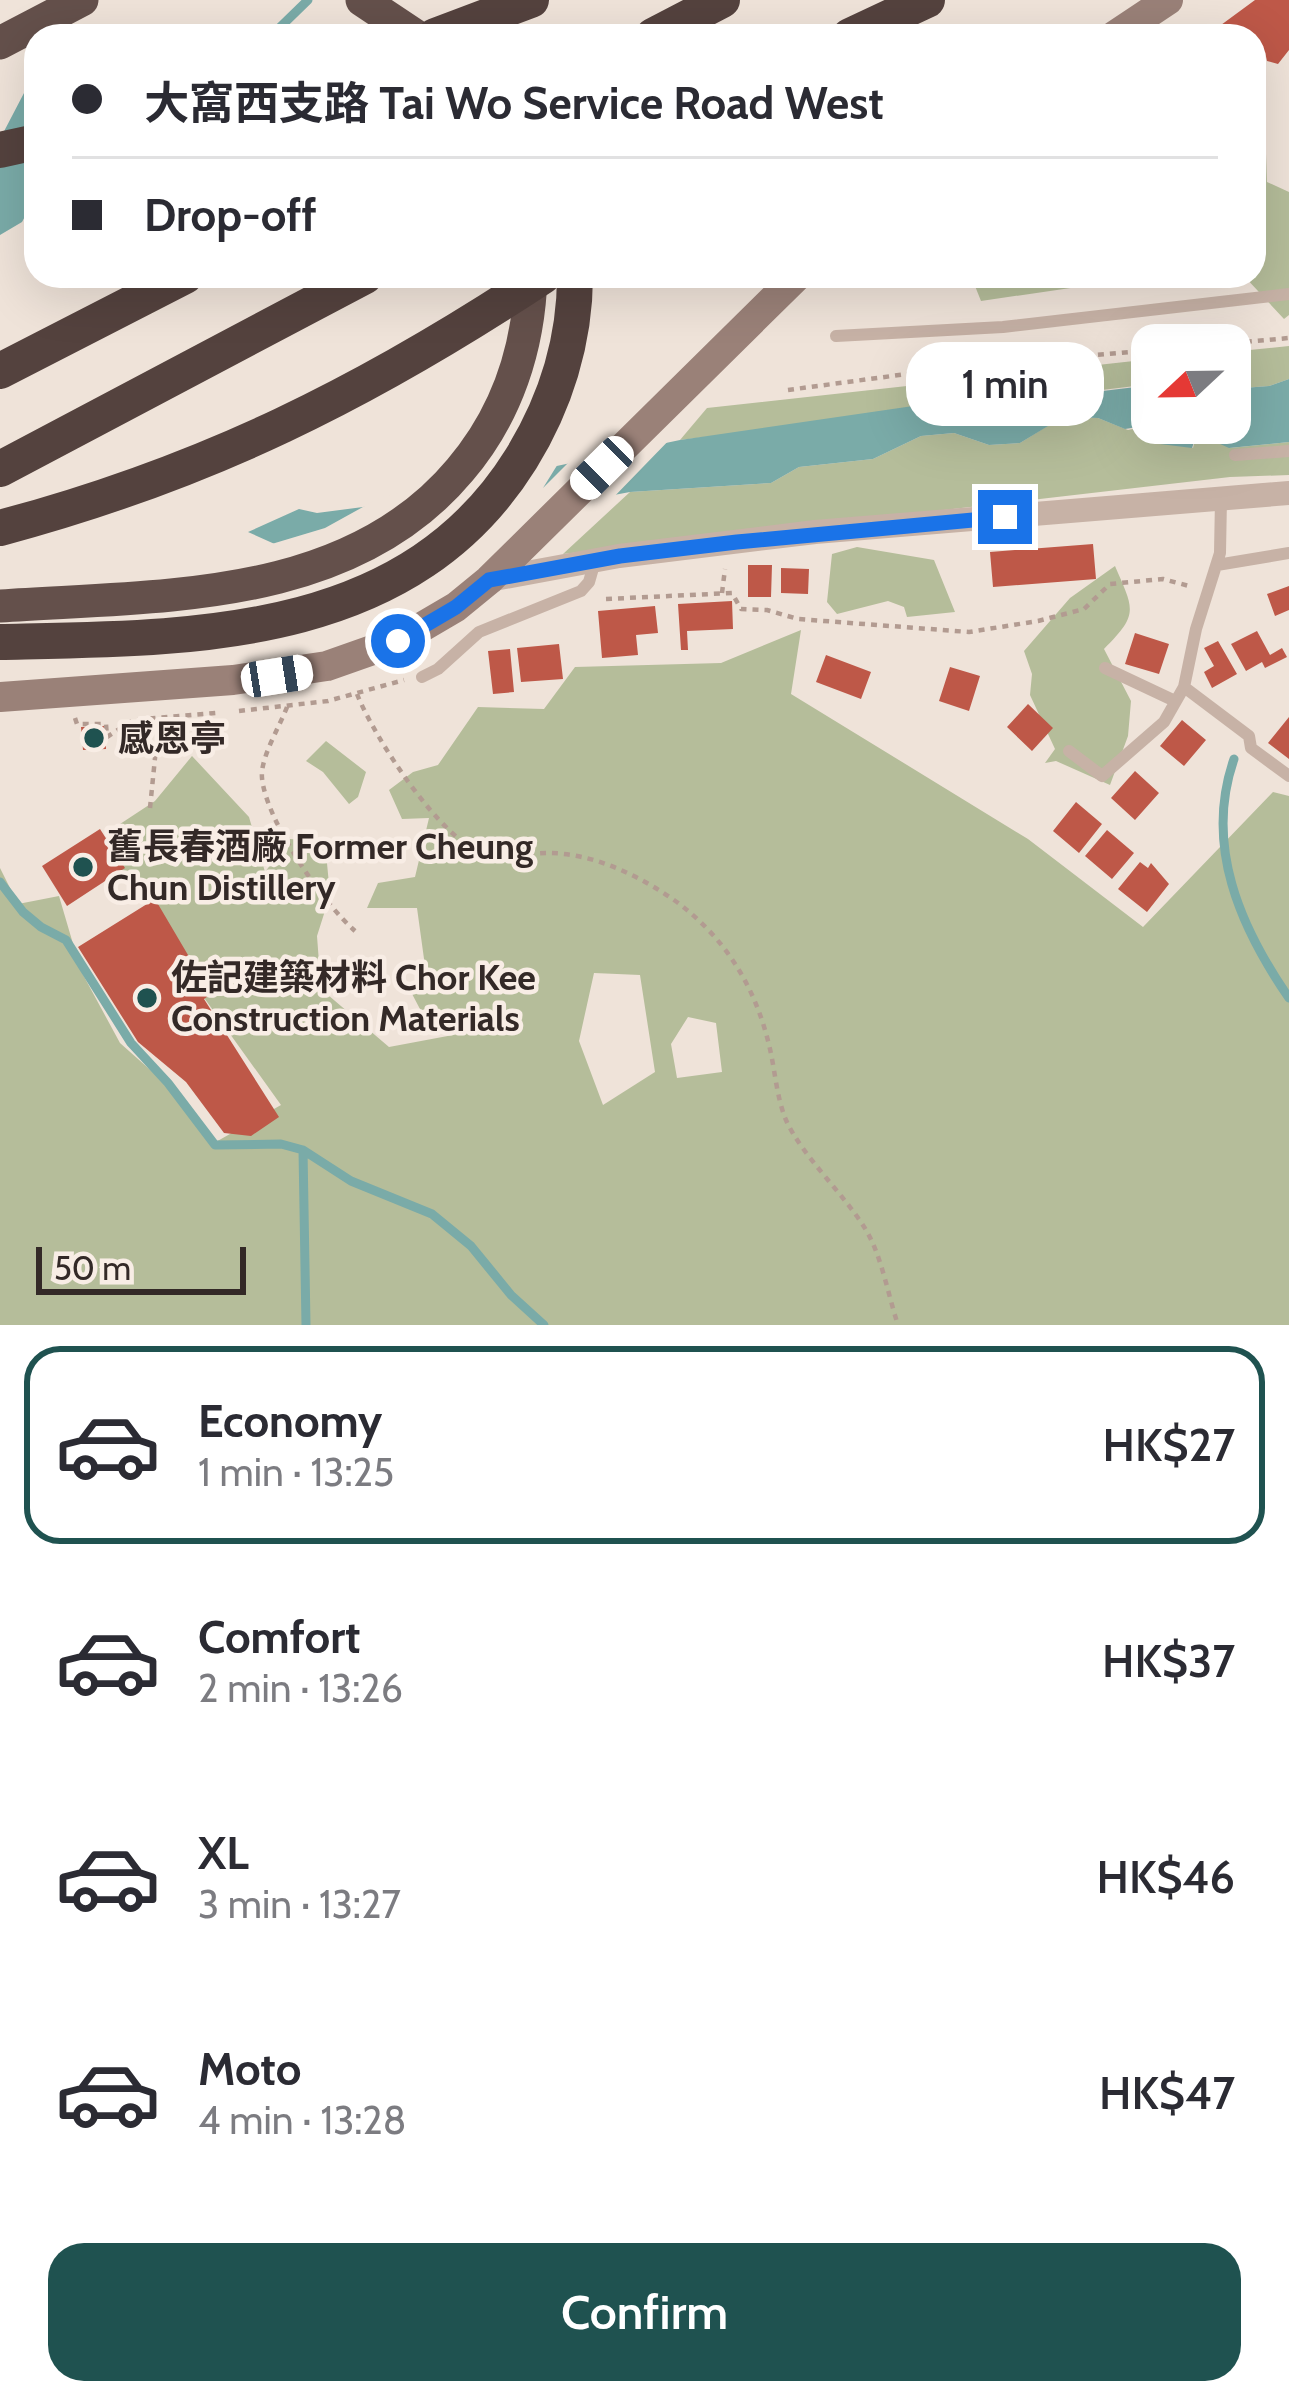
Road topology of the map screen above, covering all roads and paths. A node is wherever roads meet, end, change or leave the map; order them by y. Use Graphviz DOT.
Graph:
graph roads {
  1 [pos="82,0"];
  2 [pos="362,0"];
  3 [pos="443,0"];
  4 [pos="531,0"];
  5 [pos="722,0"];
  6 [pos="927,0"];
  7 [pos="940,0"];
  8 [pos="1168,0"];
  9 [pos="36,24"];
  10 [pos="398,24"];
  11 [pos="467,24"];
  12 [pos="468,24"];
  13 [pos="675,24"];
  14 [pos="876,24"];
  15 [pos="908,24"];
  16 [pos="1132,24"];
  17 [pos="161,288"];
  18 [pos="342,288"];
  19 [pos="525,288"];
  20 [pos="530,288"];
  21 [pos="573,288"];
  22 [pos="785,288"];
  23 [pos="1289,294"];
  24 [pos="836,336"];
  25 [pos="1289,338"];
  26 [pos="1251,341"];
  27 [pos="1131,352"];
  28 [pos="0,370"];
  29 [pos="788,390"];
  30 [pos="1289,451"];
  31 [pos="1235,455"];
  32 [pos="0,469"];
  33 [pos="1289,493"];
  34 [pos="1221,498"];
  35 [pos="0,528"];
  36 [pos="1289,553"];
  37 [pos="595,561"];
  38 [pos="1217,565"];
  39 [pos="726,567"];
  40 [pos="1197,575"];
  41 [pos="489,580"];
  42 [pos="722,593"];
  43 [pos="607,599"];
  44 [pos="0,606"];
  45 [pos="0,641"];
  46 [pos="1105,668"];
  47 [pos="422,677"];
  48 [pos="389,682"];
  49 [pos="1184,686"];
  50 [pos="357,694"];
  51 [pos="0,697"];
  52 [pos="1175,701"];
  53 [pos="287,707"];
  54 [pos="72,710"];
  55 [pos="159,718"];
  56 [pos="1069,751"];
  57 [pos="1289,776"];
  58 [pos="150,808"];
  59 [pos="355,931"];
  60 [pos="898,1325"];
  1 -- 9 [label="highway"];
  2 -- 10 [label="highway"];
  3 -- 12 [label="highway"];
  4 -- 11 [label="highway"];
  5 -- 13 [label="highway"];
  6 -- 14 [label="highway"];
  7 -- 15 [label="highway"];
  8 -- 16 [label="main road"];
  17 -- 28 [label="highway"];
  18 -- 32 [label="highway"];
  19 -- 35 [label="highway"];
  20 -- 44 [label="highway"];
  21 -- 45 [label="highway"];
  22 -- 41 [label="main road"];
  23 -- 24 [label="lane"];
  25 -- 26 [label="path"];
  27 -- 29 [label="path"];
  30 -- 31 [label="lane"];
  33 -- 34 [label="street"];
  34 -- 37 [label="street"];
  34 -- 38 [label="lane"];
  36 -- 38 [label="lane"];
  37 -- 41 [label="street"];
  37 -- 47 [label="lane"];
  38 -- 49 [label="lane"];
  39 -- 42 [label="path"];
  40 -- 42 [label="path"];
  41 -- 51 [label="main road"];
  42 -- 43 [label="path"];
  46 -- 52 [label="lane"];
  48 -- 50 [label="path"];
  49 -- 52 [label="lane"];
  49 -- 57 [label="lane"];
  50 -- 53 [label="path"];
  50 -- 60 [label="path"];
  52 -- 56 [label="lane"];
  53 -- 55 [label="path"];
  53 -- 59 [label="path"];
  54 -- 55 [label="path"];
  55 -- 58 [label="path"];
}
